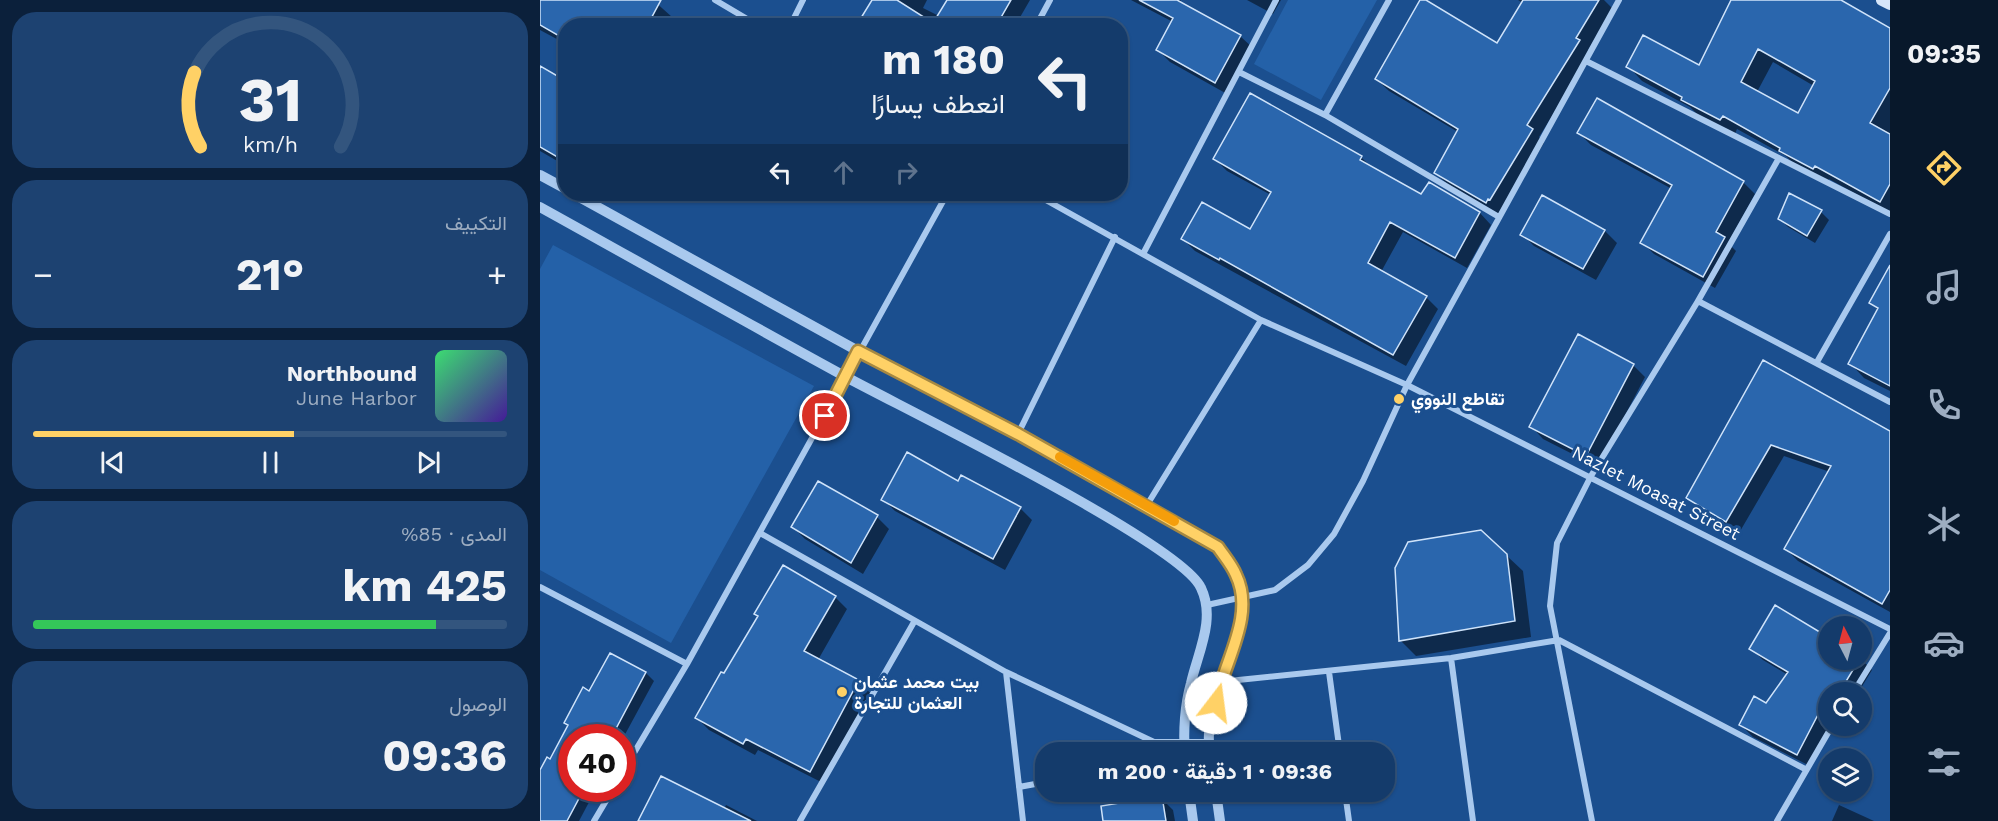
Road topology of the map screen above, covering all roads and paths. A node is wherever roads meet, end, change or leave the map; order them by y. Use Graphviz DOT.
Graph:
graph roads {
  1 [pos="715,0"];
  2 [pos="803,0"];
  3 [pos="1050,0"];
  4 [pos="1276,0"];
  5 [pos="1389,0"];
  6 [pos="1619,0"];
  7 [pos="1882,0"];
  8 [pos="1890,4"];
  9 [pos="745,18"];
  10 [pos="794,18"];
  11 [pos="1040,18"];
  12 [pos="1586,61"];
  13 [pos="1239,72"];
  14 [pos="1325,115"];
  15 [pos="1779,158"];
  16 [pos="540,175"];
  17 [pos="558,185"];
  18 [pos="587,201"];
  19 [pos="943,201"];
  20 [pos="1048,201"];
  21 [pos="540,207"];
  22 [pos="1890,214"];
  23 [pos="1499,217"];
  24 [pos="1890,234"];
  25 [pos="1115,237"];
  26 [pos="1143,254"];
  27 [pos="1698,301"];
  28 [pos="1261,320"];
  29 [pos="858,351"];
  30 [pos="1816,362"];
  31 [pos="846,377"];
  32 [pos="1407,385"];
  33 [pos="1890,402"];
  34 [pos="1018,434"];
  35 [pos="1591,476"];
  36 [pos="1147,505"];
  37 [pos="760,533"];
  38 [pos="540,587"];
  39 [pos="1242,600"];
  40 [pos="1207,605"];
  41 [pos="914,622"];
  42 [pos="1890,631"];
  43 [pos="1559,640"];
  44 [pos="1451,658"];
  45 [pos="687,664"];
  46 [pos="1006,672"];
  47 [pos="1329,672"];
  48 [pos="1859,682"];
  49 [pos="1219,684"];
  50 [pos="1190,685"];
  51 [pos="1826,736"];
  52 [pos="1154,742"];
  53 [pos="1185,742"];
  54 [pos="1210,742"];
  55 [pos="1339,742"];
  56 [pos="636,749"];
  57 [pos="1805,770"];
  58 [pos="1035,784"];
  59 [pos="1019,787"];
  60 [pos="605,802"];
  61 [pos="1190,802"];
  62 [pos="1217,802"];
  63 [pos="1346,802"];
  64 [pos="594,821"];
  65 [pos="800,821"];
  66 [pos="1023,821"];
  67 [pos="1192,821"];
  68 [pos="1220,821"];
  69 [pos="1349,821"];
  70 [pos="1473,821"];
  71 [pos="1592,821"];
  72 [pos="1777,821"];
  1 -- 9 [label="street"];
  2 -- 10 [label="street"];
  3 -- 11 [label="street"];
  4 -- 13 [label="street"];
  5 -- 14 [label="street"];
  6 -- 12 [label="street"];
  7 -- 8 [label="main road"];
  12 -- 15 [label="street"];
  12 -- 23 [label="street"];
  13 -- 14 [label="street"];
  13 -- 26 [label="street"];
  14 -- 23 [label="street"];
  15 -- 22 [label="street"];
  15 -- 27 [label="street"];
  16 -- 17 [label="street"];
  18 -- 29 [label="street"];
  19 -- 29 [label="street"];
  20 -- 25 [label="street, Nazlet Moasat Street"];
  21 -- 31 [label="street"];
  23 -- 32 [label="street"];
  24 -- 30 [label="street"];
  25 -- 26 [label="street, Nazlet Moasat Street"];
  25 -- 34 [label="street"];
  26 -- 28 [label="street, Nazlet Moasat Street"];
  27 -- 30 [label="street"];
  27 -- 35 [label="street"];
  28 -- 32 [label="street, Nazlet Moasat Street"];
  28 -- 36 [label="street"];
  29 -- 31 [label="street"];
  29 -- 34 [label="street"];
  30 -- 33 [label="street"];
  31 -- 37 [label="street"];
  31 -- 40 [label="street"];
  32 -- 35 [label="street, Nazlet Moasat Street"];
  32 -- 39 [label="street"];
  34 -- 36 [label="street"];
  35 -- 42 [label="street, Nazlet Moasat Street"];
  35 -- 43 [label="street"];
  36 -- 39 [label="street"];
  37 -- 41 [label="street"];
  37 -- 45 [label="street"];
  38 -- 45 [label="street"];
  39 -- 40 [label="street"];
  39 -- 49 [label="street"];
  40 -- 50 [label="street"];
  41 -- 46 [label="street"];
  41 -- 65 [label="street"];
  42 -- 48 [label="street"];
  43 -- 44 [label="street"];
  43 -- 57 [label="street"];
  43 -- 71 [label="street"];
  44 -- 47 [label="street"];
  44 -- 70 [label="street"];
  45 -- 56 [label="street"];
  46 -- 52 [label="street"];
  46 -- 59 [label="street"];
  47 -- 49 [label="street"];
  47 -- 55 [label="street"];
  49 -- 50 [label="street"];
  49 -- 54 [label="street"];
  50 -- 53 [label="street"];
  51 -- 57 [label="street"];
  57 -- 72 [label="street"];
  58 -- 59 [label="street"];
  59 -- 66 [label="street"];
  60 -- 64 [label="street"];
  61 -- 67 [label="street"];
  62 -- 68 [label="street"];
  63 -- 69 [label="street"];
}
